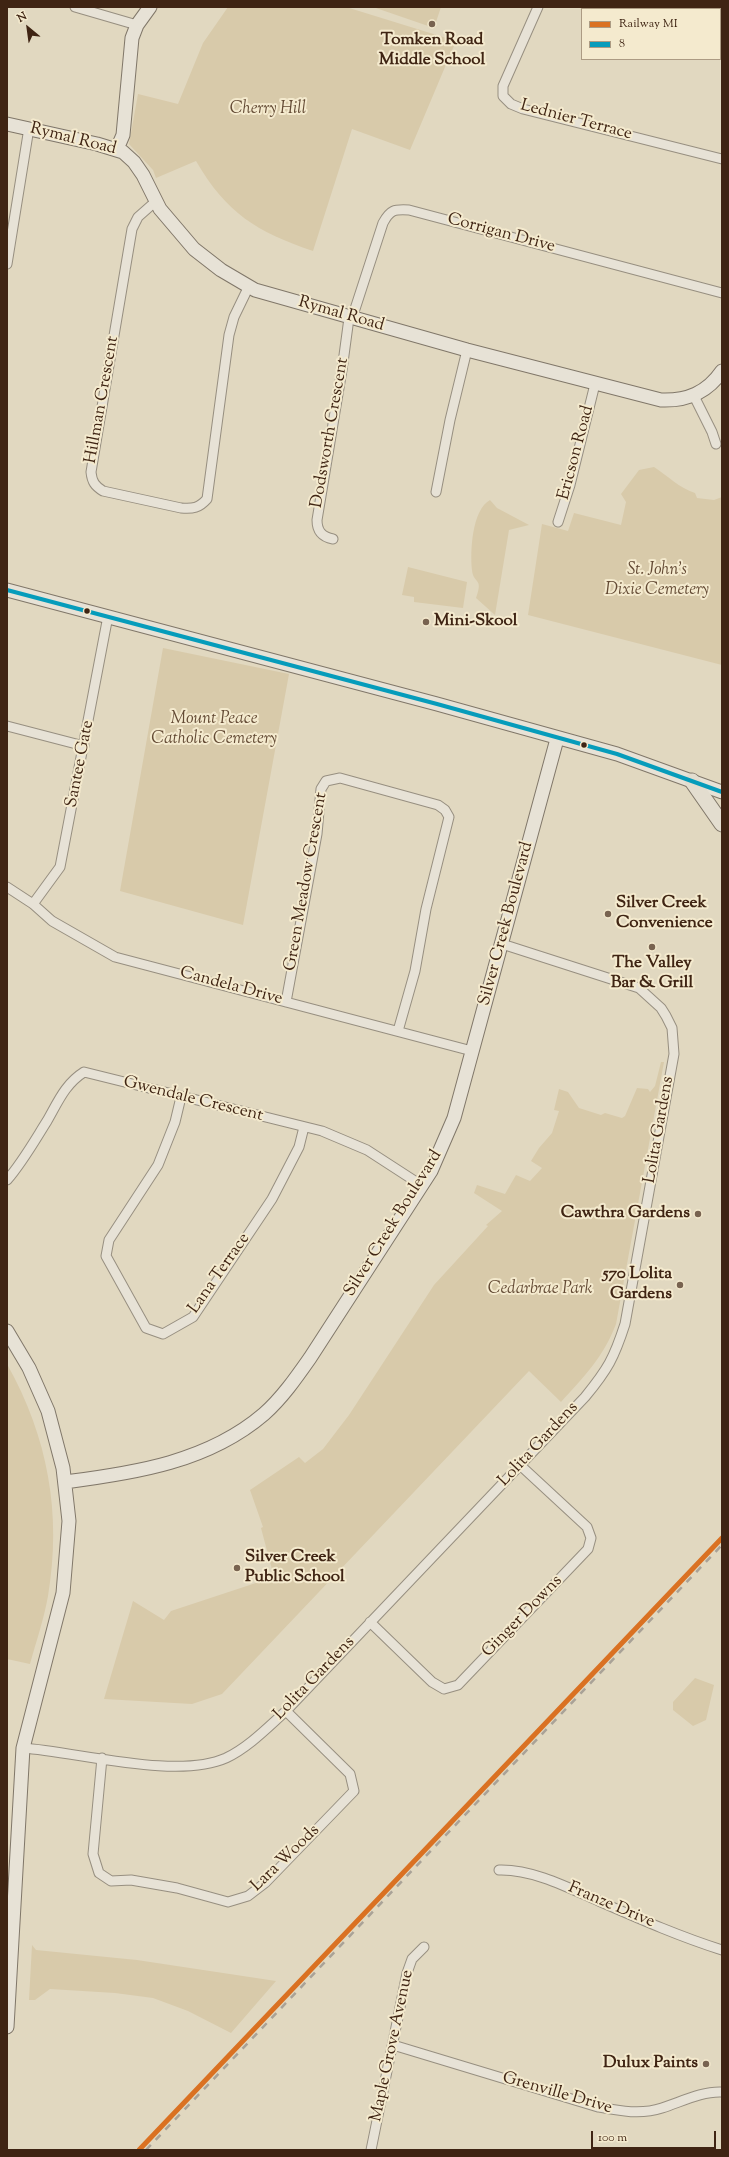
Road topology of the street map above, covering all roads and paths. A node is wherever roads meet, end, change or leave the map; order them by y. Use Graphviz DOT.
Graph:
graph roads {
  1 [pos="75,7"];
  2 [pos="150,7"];
  3 [pos="538,7"];
  4 [pos="137,25"];
  5 [pos="7,124"];
  6 [pos="29,128"];
  7 [pos="117,148"];
  8 [pos="722,159"];
  9 [pos="155,202"];
  10 [pos="7,264"];
  11 [pos="249,286"];
  12 [pos="722,293"];
  13 [pos="349,318"];
  14 [pos="467,350"];
  15 [pos="722,370"];
  16 [pos="595,384"];
  17 [pos="694,396"];
  18 [pos="716,444"];
  19 [pos="436,492"];
  20 [pos="558,522"];
  21 [pos="333,539"];
  22 [pos="7,590"];
  23 [pos="108,616"];
  24 [pos="7,726"];
  25 [pos="558,739"];
  26 [pos="84,746"];
  27 [pos="692,781"];
  28 [pos="722,792"];
  29 [pos="722,824"];
  30 [pos="7,887"];
  31 [pos="33,904"];
  32 [pos="502,944"];
  33 [pos="286,1002"];
  34 [pos="398,1031"];
  35 [pos="472,1051"];
  36 [pos="181,1098"];
  37 [pos="304,1127"];
  38 [pos="7,1180"];
  39 [pos="421,1185"];
  40 [pos="7,1331"];
  41 [pos="520,1465"];
  42 [pos="65,1482"];
  43 [pos="370,1622"];
  44 [pos="286,1711"];
  45 [pos="23,1748"];
  46 [pos="102,1758"];
  47 [pos="499,1870"];
  48 [pos="424,1947"];
  49 [pos="722,1950"];
  50 [pos="9,1966"];
  51 [pos="7,2027"];
  52 [pos="393,2045"];
  53 [pos="722,2092"];
  54 [pos="371,2150"];
  1 -- 4 [label="street"];
  2 -- 4 [label="street"];
  3 -- 8 [label="street, Lednier Terrace"];
  4 -- 7 [label="street"];
  5 -- 6 [label="street, Rymal Road"];
  6 -- 7 [label="street, Rymal Road"];
  6 -- 10 [label="street"];
  7 -- 9 [label="street, Rymal Road"];
  9 -- 11 [label="street, Rymal Road"];
  9 -- 11 [label="street, Hillman Crescent"];
  11 -- 13 [label="street, Rymal Road"];
  12 -- 13 [label="street, Corrigan Drive"];
  13 -- 14 [label="street, Rymal Road"];
  13 -- 21 [label="street, Dodsworth Crescent"];
  14 -- 16 [label="street, Rymal Road"];
  14 -- 19 [label="street"];
  15 -- 17 [label="street, Rymal Road"];
  16 -- 17 [label="street, Rymal Road"];
  16 -- 20 [label="street, Ericson Road"];
  17 -- 18 [label="street"];
  22 -- 23 [label="street"];
  23 -- 25 [label="street"];
  23 -- 26 [label="street, Santee Gate"];
  24 -- 26 [label="street"];
  25 -- 27 [label="street"];
  25 -- 32 [label="street, Silver Creek Boulevard"];
  26 -- 31 [label="street, Santee Gate"];
  27 -- 28 [label="street"];
  27 -- 29 [label="main road"];
  30 -- 31 [label="street, Candela Drive"];
  31 -- 33 [label="street, Candela Drive"];
  32 -- 35 [label="street, Silver Creek Boulevard"];
  32 -- 41 [label="street, Lolita Gardens"];
  33 -- 34 [label="street, Candela Drive"];
  33 -- 34 [label="street, Green Meadow Crescent"];
  34 -- 35 [label="street, Candela Drive"];
  35 -- 39 [label="street, Silver Creek Boulevard"];
  36 -- 37 [label="street, Gwendale Crescent"];
  36 -- 37 [label="street, Lana Terrace"];
  36 -- 38 [label="street, Gwendale Crescent"];
  37 -- 39 [label="street, Gwendale Crescent"];
  39 -- 42 [label="street, Silver Creek Boulevard"];
  40 -- 42 [label="street"];
  41 -- 43 [label="street, Lolita Gardens"];
  41 -- 43 [label="street, Ginger Downs"];
  42 -- 45 [label="street"];
  43 -- 44 [label="street, Lolita Gardens"];
  44 -- 46 [label="street, Lolita Gardens"];
  44 -- 46 [label="street, Lara Woods"];
  45 -- 46 [label="street, Lolita Gardens"];
  45 -- 50 [label="street"];
  47 -- 49 [label="street, Franze Drive"];
  48 -- 52 [label="street, Maple Grove Avenue"];
  50 -- 51 [label="street"];
  52 -- 53 [label="street, Grenville Drive"];
  52 -- 54 [label="street, Maple Grove Avenue"];
}
